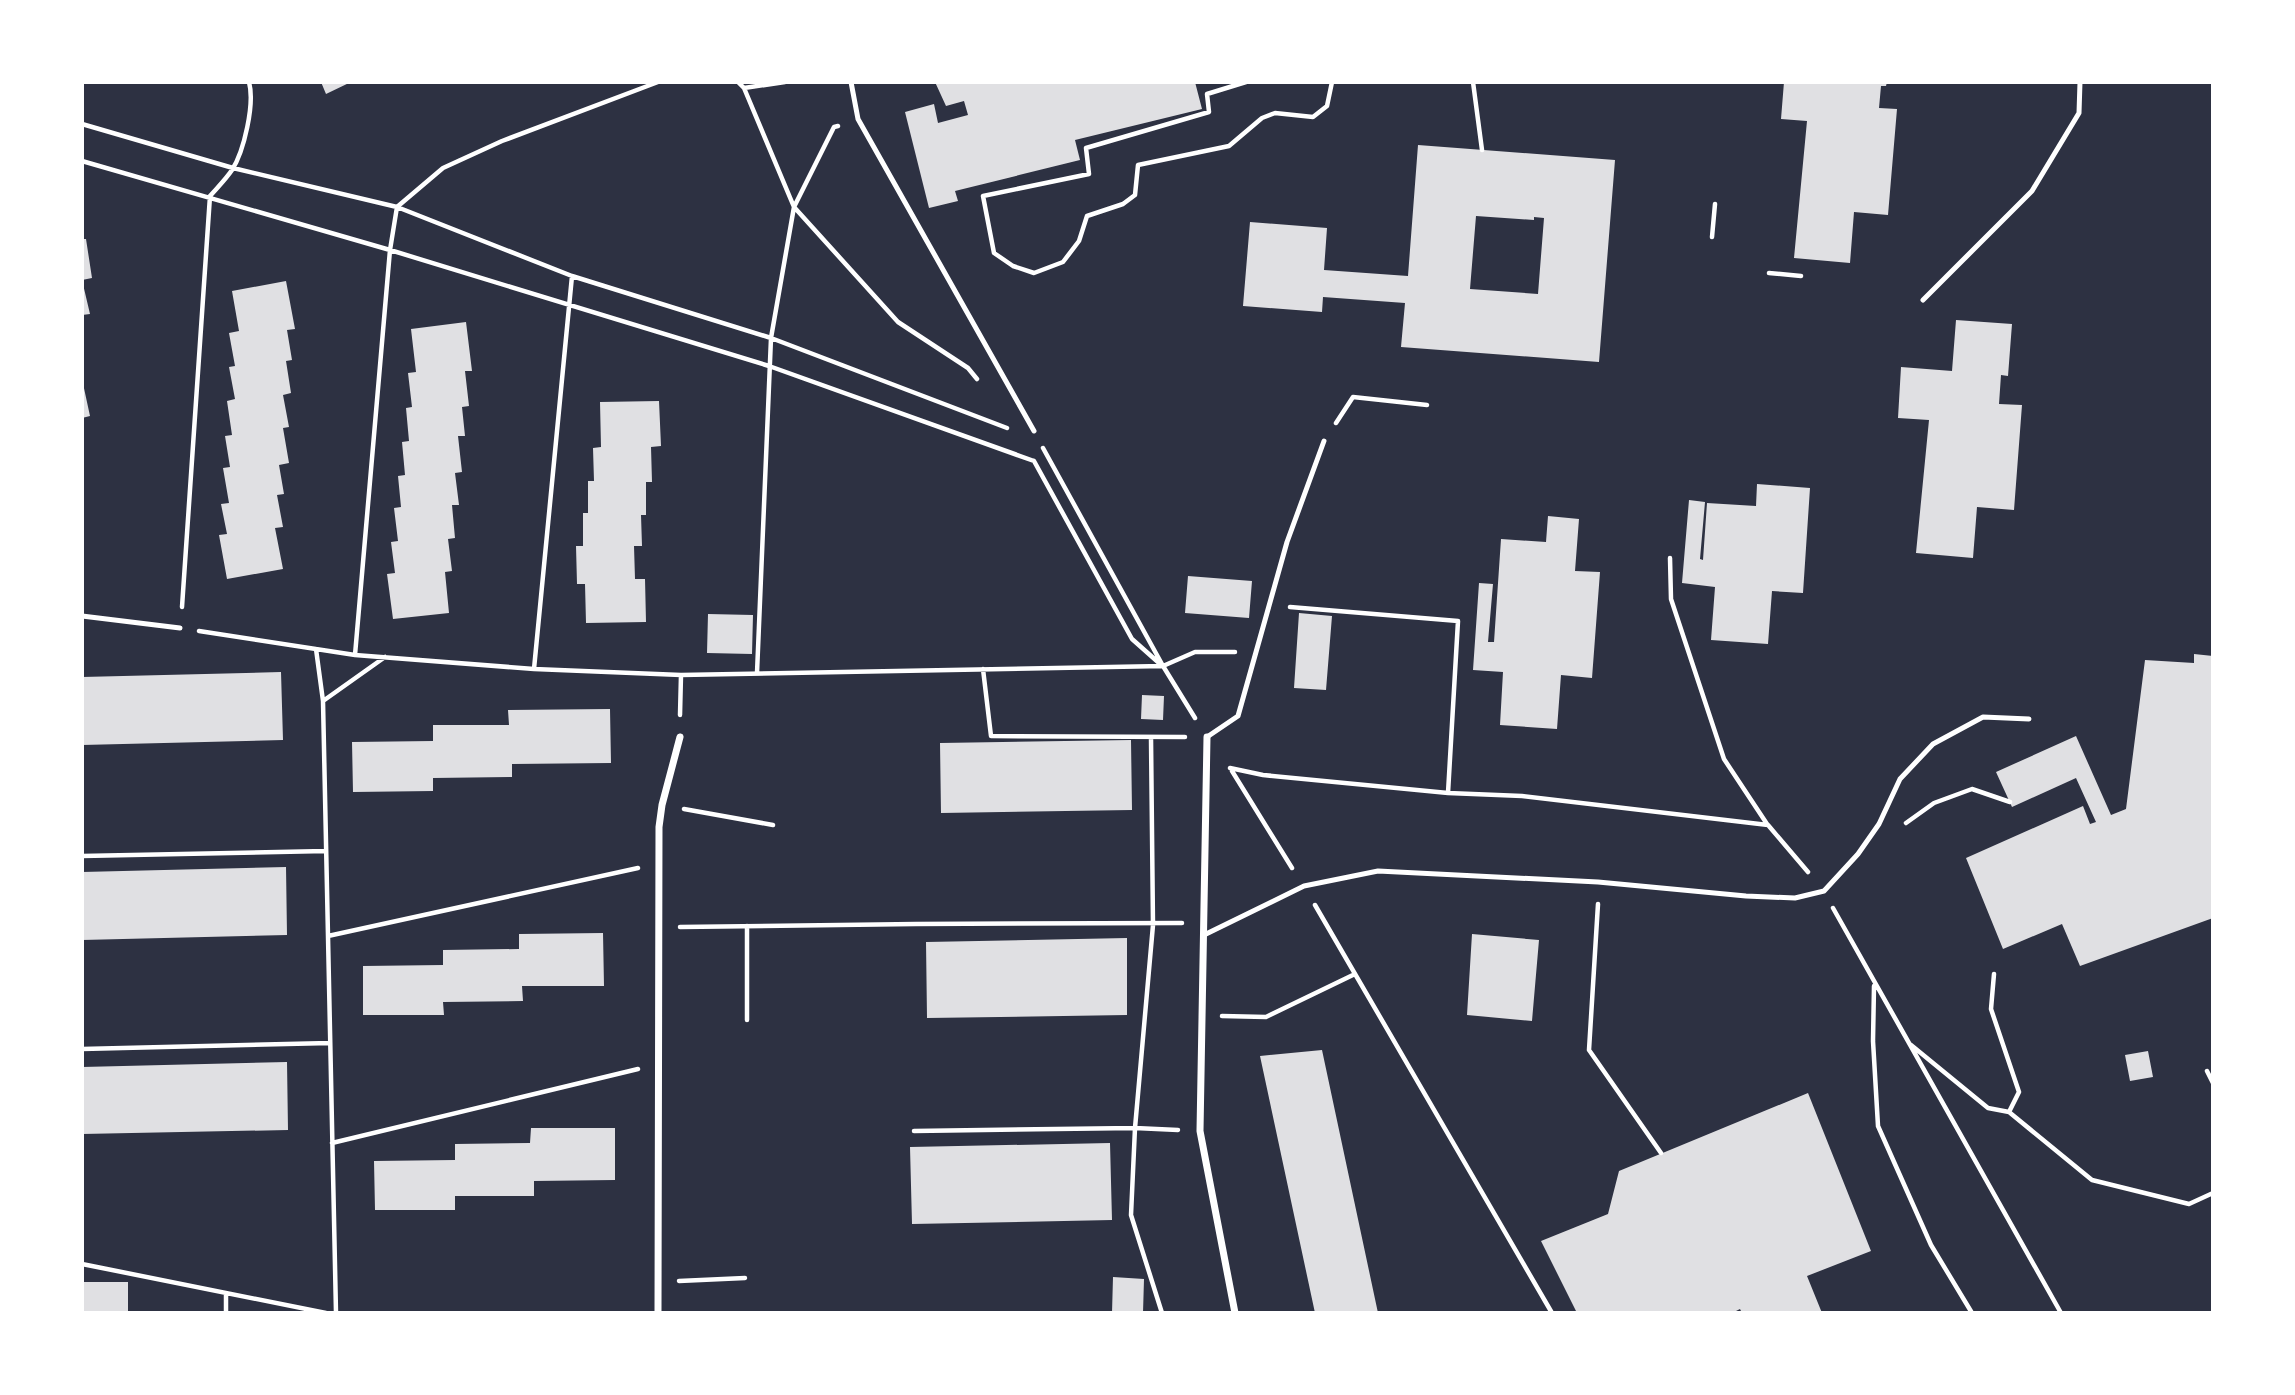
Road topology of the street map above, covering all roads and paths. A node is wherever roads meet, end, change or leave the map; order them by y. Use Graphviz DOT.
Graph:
graph roads {
  1 [pos="249,82"];
  2 [pos="658,82"];
  3 [pos="738,82"];
  4 [pos="785,82"];
  5 [pos="852,82"];
  6 [pos="1246,82"];
  7 [pos="1332,82"];
  8 [pos="1473,82"];
  9 [pos="2080,82"];
  10 [pos="744,88"];
  11 [pos="858,119"];
  12 [pos="82,124"];
  13 [pos="1482,150"];
  14 [pos="82,161"];
  15 [pos="233,168"];
  16 [pos="210,196"];
  17 [pos="1715,204"];
  18 [pos="794,206"];
  19 [pos="397,207"];
  20 [pos="1712,237"];
  21 [pos="390,250"];
  22 [pos="1769,273"];
  23 [pos="572,275"];
  24 [pos="1801,276"];
  25 [pos="1923,300"];
  26 [pos="568,304"];
  27 [pos="771,338"];
  28 [pos="769,366"];
  29 [pos="984,389"];
  30 [pos="1427,405"];
  31 [pos="1008,421"];
  32 [pos="1034,431"];
  33 [pos="1324,441"];
  34 [pos="1670,558"];
  35 [pos="1268,606"];
  36 [pos="82,616"];
  37 [pos="180,628"];
  38 [pos="316,649"];
  39 [pos="1257,652"];
  40 [pos="355,655"];
  41 [pos="384,657"];
  42 [pos="1163,666"];
  43 [pos="534,669"];
  44 [pos="983,669"];
  45 [pos="757,674"];
  46 [pos="681,675"];
  47 [pos="323,701"];
  48 [pos="2029,719"];
  49 [pos="680,737"];
  50 [pos="1207,737"];
  51 [pos="1151,738"];
  52 [pos="1232,770"];
  53 [pos="1448,793"];
  54 [pos="2010,802"];
  55 [pos="662,805"];
  56 [pos="1879,824"];
  57 [pos="773,825"];
  58 [pos="1768,825"];
  59 [pos="326,850"];
  60 [pos="82,856"];
  61 [pos="659,864"];
  62 [pos="1598,882"];
  63 [pos="1304,886"];
  64 [pos="1824,891"];
  65 [pos="1153,925"];
  66 [pos="747,926"];
  67 [pos="659,927"];
  68 [pos="1204,934"];
  69 [pos="328,936"];
  70 [pos="1355,974"];
  71 [pos="1994,974"];
  72 [pos="1874,983"];
  73 [pos="1202,1016"];
  74 [pos="747,1020"];
  75 [pos="1908,1042"];
  76 [pos="330,1043"];
  77 [pos="82,1049"];
  78 [pos="658,1064"];
  79 [pos="2207,1071"];
  80 [pos="2213,1083"];
  81 [pos="2009,1112"];
  82 [pos="1135,1128"];
  83 [pos="915,1131"];
  84 [pos="1200,1131"];
  85 [pos="332,1143"];
  86 [pos="1661,1153"];
  87 [pos="2213,1193"];
  88 [pos="82,1264"];
  89 [pos="745,1278"];
  90 [pos="658,1282"];
  91 [pos="226,1293"];
  92 [pos="226,1313"];
  93 [pos="326,1313"];
  94 [pos="336,1313"];
  95 [pos="658,1313"];
  96 [pos="1162,1313"];
  97 [pos="1236,1313"];
  98 [pos="1552,1313"];
  99 [pos="1972,1313"];
  100 [pos="2061,1313"];
  1 -- 15 [label="path"];
  2 -- 19 [label="path"];
  3 -- 10 [label="path"];
  4 -- 10 [label="path"];
  5 -- 11 [label="lane"];
  6 -- 7 [label="path"];
  8 -- 13 [label="path"];
  9 -- 25 [label="lane"];
  10 -- 18 [label="path"];
  11 -- 18 [label="path"];
  11 -- 32 [label="lane"];
  12 -- 15 [label="path"];
  14 -- 16 [label="path"];
  15 -- 16 [label="path"];
  15 -- 19 [label="path"];
  16 -- 21 [label="path"];
  16 -- 37 [label="path"];
  17 -- 20 [label="path"];
  18 -- 27 [label="path"];
  18 -- 29 [label="path"];
  19 -- 21 [label="path"];
  19 -- 23 [label="path"];
  21 -- 26 [label="path"];
  21 -- 40 [label="path"];
  22 -- 24 [label="path"];
  23 -- 26 [label="path"];
  23 -- 27 [label="path"];
  26 -- 28 [label="path"];
  26 -- 43 [label="path"];
  27 -- 28 [label="path"];
  27 -- 31 [label="path"];
  28 -- 42 [label="path"];
  28 -- 45 [label="path"];
  30 -- 33 [label="path"];
  32 -- 42 [label="path"];
  33 -- 35 [label="lane"];
  34 -- 58 [label="path"];
  35 -- 39 [label="lane"];
  35 -- 53 [label="path"];
  36 -- 37 [label="lane"];
  37 -- 38 [label="path"];
  38 -- 40 [label="path"];
  38 -- 47 [label="path"];
  39 -- 42 [label="path"];
  39 -- 50 [label="lane"];
  40 -- 41 [label="path"];
  41 -- 43 [label="path"];
  41 -- 47 [label="path"];
  42 -- 44 [label="path"];
  42 -- 50 [label="path"];
  43 -- 46 [label="path"];
  44 -- 45 [label="path"];
  44 -- 51 [label="path"];
  45 -- 46 [label="path"];
  46 -- 49 [label="path"];
  47 -- 59 [label="path"];
  48 -- 56 [label="lane"];
  49 -- 55 [label="street"];
  50 -- 51 [label="path"];
  50 -- 52 [label="path"];
  50 -- 68 [label="street"];
  51 -- 65 [label="path"];
  52 -- 53 [label="path"];
  52 -- 63 [label="path"];
  53 -- 58 [label="path"];
  54 -- 56 [label="path"];
  55 -- 57 [label="path"];
  55 -- 61 [label="street"];
  56 -- 64 [label="lane"];
  58 -- 64 [label="path"];
  59 -- 60 [label="path"];
  59 -- 69 [label="path"];
  61 -- 67 [label="street"];
  61 -- 69 [label="path"];
  62 -- 63 [label="lane"];
  62 -- 64 [label="lane"];
  62 -- 86 [label="path"];
  63 -- 68 [label="lane"];
  63 -- 70 [label="path"];
  64 -- 72 [label="path"];
  65 -- 66 [label="path"];
  65 -- 82 [label="path"];
  66 -- 67 [label="path"];
  66 -- 74 [label="path"];
  67 -- 78 [label="street"];
  68 -- 73 [label="street"];
  69 -- 76 [label="path"];
  70 -- 73 [label="path"];
  70 -- 98 [label="path"];
  71 -- 81 [label="path"];
  72 -- 75 [label="path"];
  72 -- 99 [label="path"];
  73 -- 84 [label="street"];
  75 -- 81 [label="path"];
  75 -- 100 [label="path"];
  76 -- 77 [label="path"];
  76 -- 85 [label="path"];
  78 -- 85 [label="path"];
  78 -- 90 [label="street"];
  79 -- 80 [label="path"];
  81 -- 87 [label="path"];
  82 -- 83 [label="path"];
  82 -- 84 [label="path"];
  82 -- 96 [label="path"];
  84 -- 97 [label="street"];
  85 -- 94 [label="path"];
  88 -- 91 [label="path"];
  89 -- 90 [label="path"];
  90 -- 95 [label="street"];
  91 -- 92 [label="path"];
  91 -- 93 [label="path"];
}
